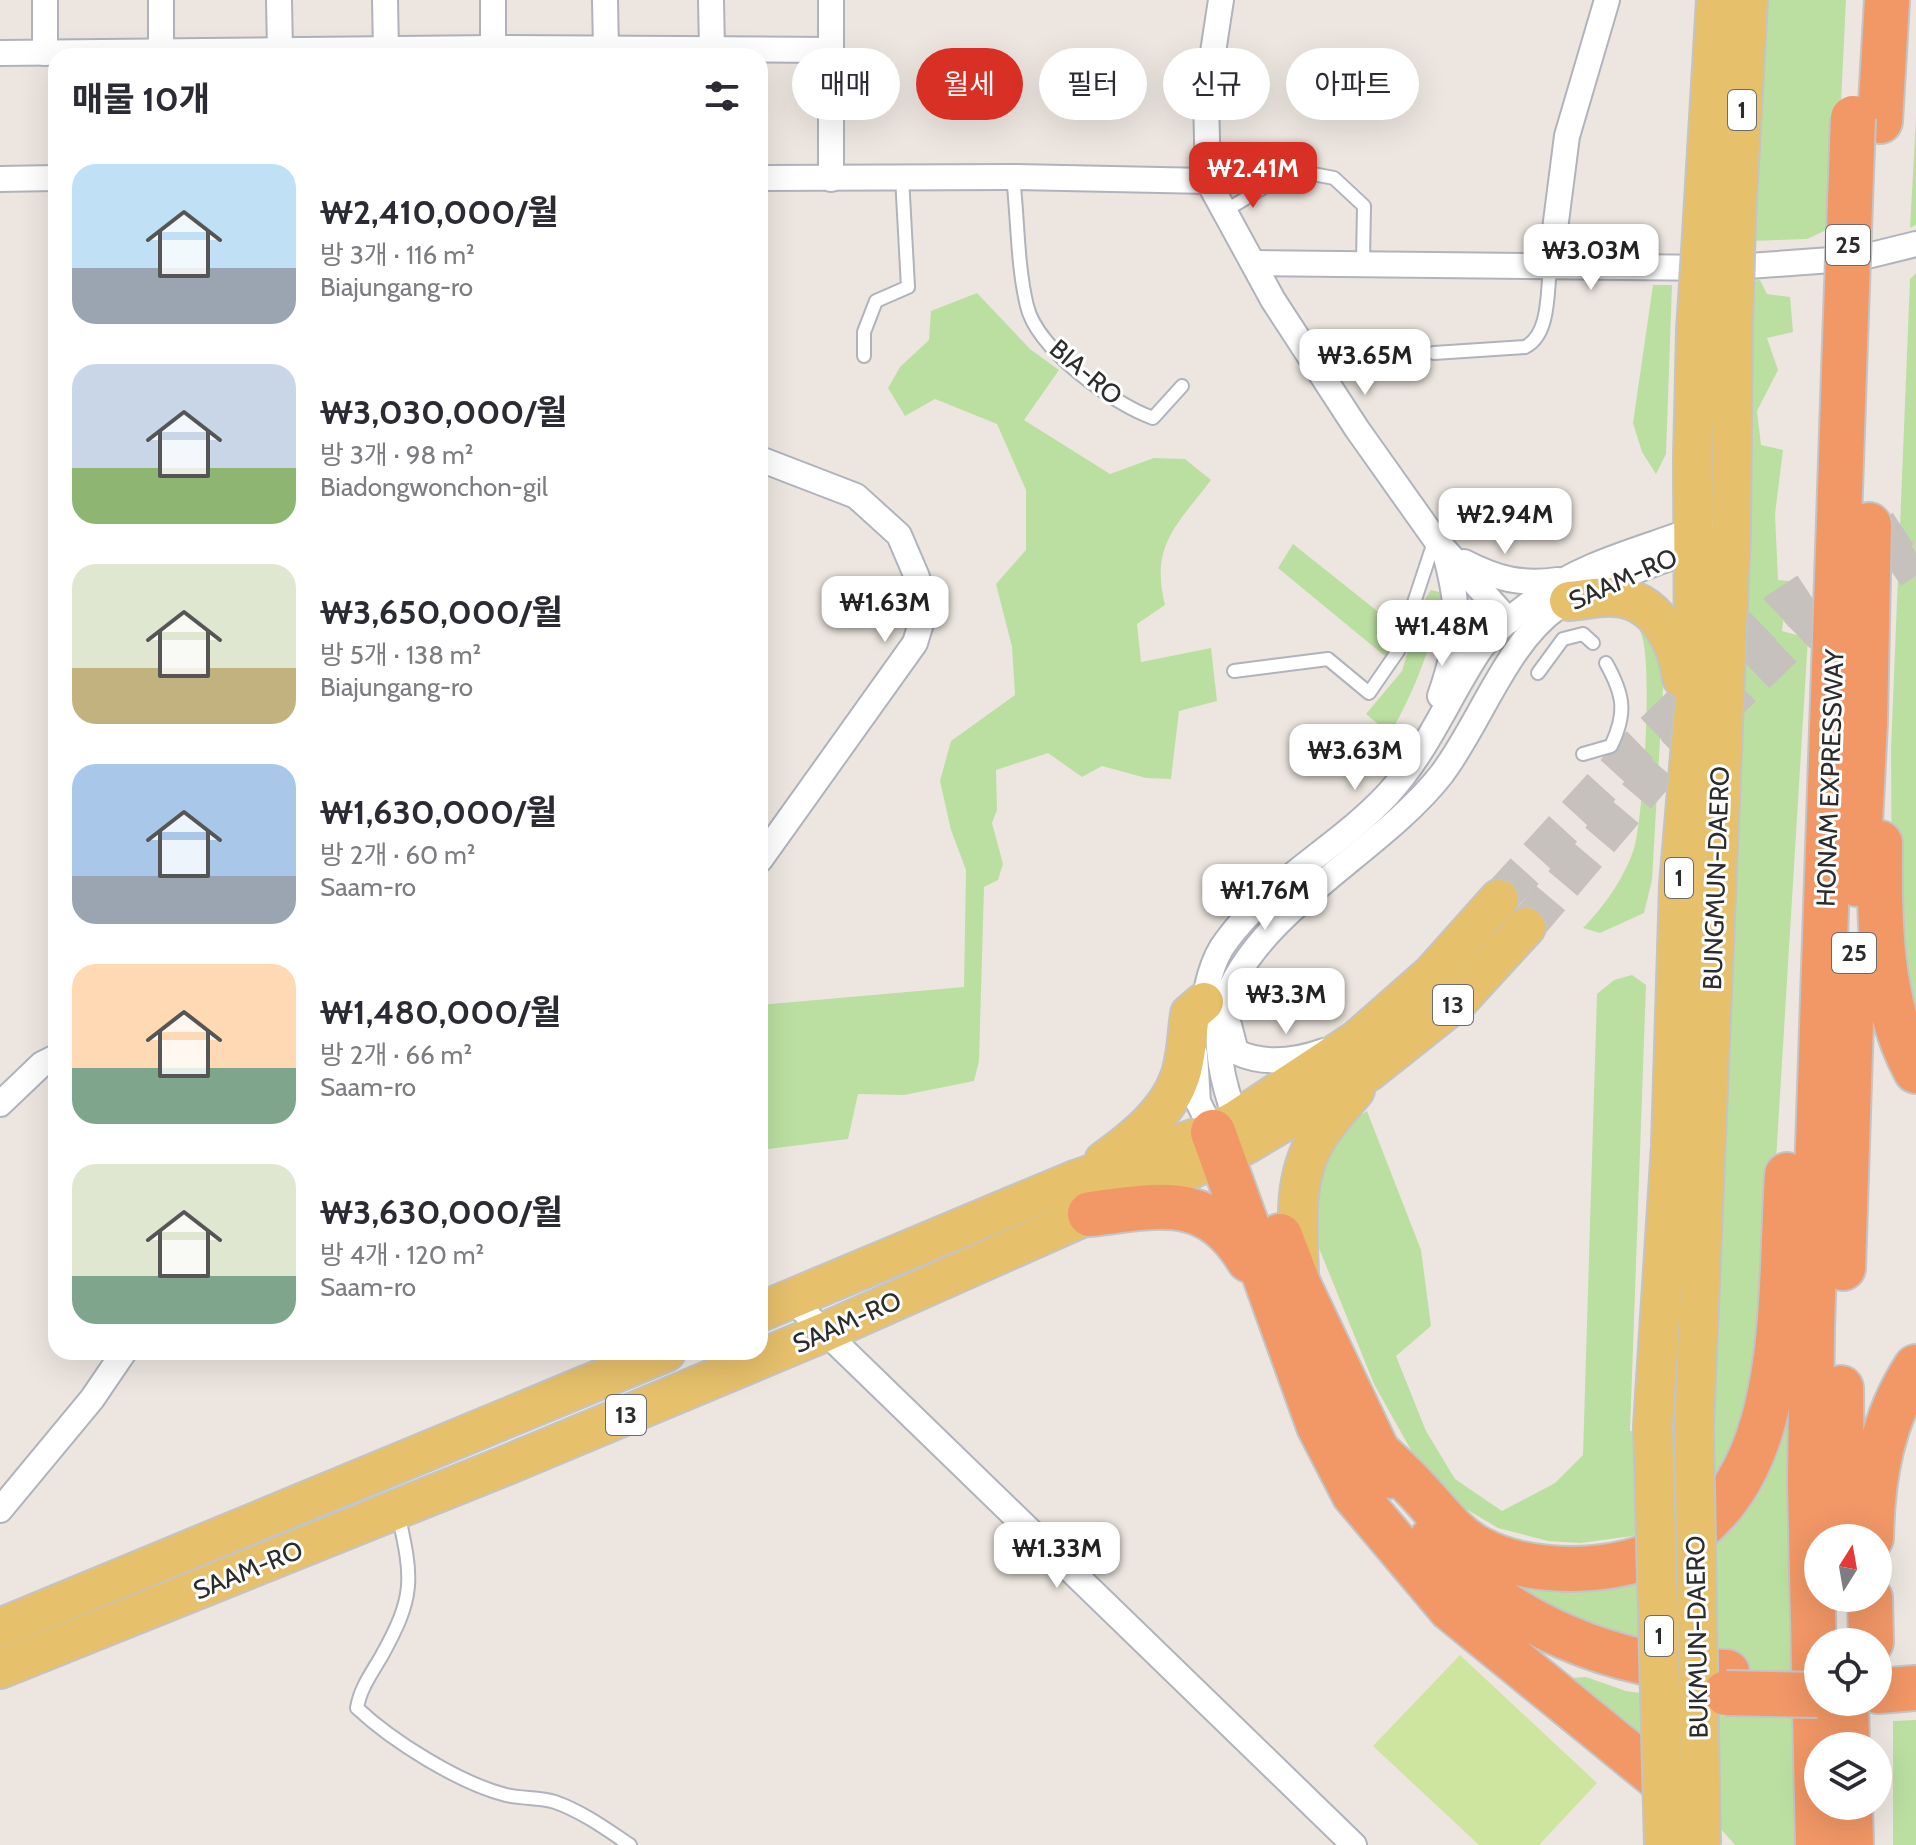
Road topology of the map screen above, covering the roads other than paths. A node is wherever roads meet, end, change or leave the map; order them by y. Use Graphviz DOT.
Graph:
graph roads {
  1 [pos="45,0"];
  2 [pos="161,0"];
  3 [pos="279,0"];
  4 [pos="385,0"];
  5 [pos="493,0"];
  6 [pos="605,0"];
  7 [pos="711,0"];
  8 [pos="831,0"];
  9 [pos="1221,0"];
  10 [pos="1607,0"];
  11 [pos="1716,0"];
  12 [pos="1748,0"];
  13 [pos="1860,0"];
  14 [pos="1887,0"];
  15 [pos="161,48"];
  16 [pos="280,48"];
  17 [pos="386,48"];
  18 [pos="494,48"];
  19 [pos="606,48"];
  20 [pos="712,48"];
  21 [pos="830,48"];
  22 [pos="768,50"];
  23 [pos="792,50"];
  24 [pos="0,53"];
  25 [pos="45,53"];
  26 [pos="831,120"];
  27 [pos="1866,120"];
  28 [pos="902,177"];
  29 [pos="1013,177"];
  30 [pos="48,178"];
  31 [pos="768,178"];
  32 [pos="0,179"];
  33 [pos="831,179"];
  34 [pos="1208,181"];
  35 [pos="1225,211"];
  36 [pos="1719,218"];
  37 [pos="1916,244"];
  38 [pos="1363,262"];
  39 [pos="1255,263"];
  40 [pos="1550,268"];
  41 [pos="1715,330"];
  42 [pos="1434,353"];
  43 [pos="864,356"];
  44 [pos="1857,370"];
  45 [pos="1182,386"];
  46 [pos="768,462"];
  47 [pos="1731,524"];
  48 [pos="1692,540"];
  49 [pos="1440,545"];
  50 [pos="1565,591"];
  51 [pos="1509,621"];
  52 [pos="1593,643"];
  53 [pos="1606,663"];
  54 [pos="1234,671"];
  55 [pos="1538,673"];
  56 [pos="1694,708"];
  57 [pos="1865,722"];
  58 [pos="1420,751"];
  59 [pos="1583,754"];
  60 [pos="1829,835"];
  61 [pos="768,849"];
  62 [pos="1499,899"];
  63 [pos="1526,927"];
  64 [pos="1214,1004"];
  65 [pos="1363,1056"];
  66 [pos="48,1061"];
  67 [pos="1916,1071"];
  68 [pos="0,1104"];
  69 [pos="1229,1138"];
  70 [pos="1082,1197"];
  71 [pos="1285,1291"];
  72 [pos="776,1307"];
  73 [pos="825,1332"];
  74 [pos="768,1356"];
  75 [pos="119,1360"];
  76 [pos="758,1360"];
  77 [pos="626,1362"];
  78 [pos="1916,1367"];
  79 [pos="1653,1426"];
  80 [pos="1694,1428"];
  81 [pos="1375,1449"];
  82 [pos="0,1510"];
  83 [pos="397,1510"];
  84 [pos="1842,1524"];
  85 [pos="1871,1524"];
  86 [pos="1404,1557"];
  87 [pos="0,1628"];
  88 [pos="1916,1663"];
  89 [pos="1892,1665"];
  90 [pos="0,1669"];
  91 [pos="1804,1673"];
  92 [pos="1726,1683"];
  93 [pos="1916,1688"];
  94 [pos="1892,1690"];
  95 [pos="1804,1693"];
  96 [pos="1850,1820"];
  97 [pos="1873,1820"];
  98 [pos="630,1845"];
  99 [pos="1354,1845"];
  100 [pos="1664,1845"];
  101 [pos="1701,1845"];
  102 [pos="1712,1845"];
  103 [pos="1818,1845"];
  104 [pos="1851,1845"];
  105 [pos="1873,1845"];
  1 -- 25 [label="street"];
  2 -- 15 [label="street"];
  3 -- 16 [label="street"];
  4 -- 17 [label="street"];
  5 -- 18 [label="street"];
  6 -- 19 [label="street"];
  7 -- 20 [label="street"];
  8 -- 21 [label="street"];
  9 -- 34 [label="street"];
  10 -- 40 [label="street"];
  11 -- 36 [label="main road, 1"];
  12 -- 36 [label="main road, 1"];
  13 -- 27 [label="highway, HONAM EXPRESSWAY / 25"];
  14 -- 27 [label="highway, HONAM EXPRESSWAY / 25"];
  22 -- 23 [label="street"];
  24 -- 25 [label="street"];
  26 -- 33 [label="street"];
  27 -- 44 [label="highway, HONAM EXPRESSWAY / 25, bridge"];
  28 -- 29 [label="street"];
  28 -- 33 [label="street"];
  28 -- 43 [label="lane"];
  29 -- 34 [label="street"];
  29 -- 45 [label="lane, BIA-RO"];
  30 -- 32 [label="street"];
  31 -- 33 [label="street"];
  34 -- 35 [label="street"];
  35 -- 38 [label="lane"];
  35 -- 39 [label="street"];
  36 -- 41 [label="main road, 1, bridge"];
  37 -- 40 [label="street"];
  38 -- 39 [label="street"];
  38 -- 40 [label="street"];
  39 -- 49 [label="street"];
  40 -- 42 [label="lane"];
  41 -- 47 [label="main road, BUNGMUN-DAERO / 1"];
  41 -- 48 [label="main road, BUNGMUN-DAERO / 1"];
  44 -- 57 [label="highway, HONAM EXPRESSWAY / 25"];
  44 -- 60 [label="highway, HONAM EXPRESSWAY / 25"];
  46 -- 61 [label="street"];
  47 -- 48 [label="street, SAAM-RO"];
  47 -- 80 [label="main road, BUNGMUN-DAERO / 1"];
  48 -- 50 [label="street, SAAM-RO"];
  48 -- 56 [label="main road, BUNGMUN-DAERO / 1"];
  49 -- 50 [label="street"];
  49 -- 51 [label="street"];
  49 -- 54 [label="lane"];
  49 -- 58 [label="street"];
  50 -- 51 [label="street, SAAM-RO"];
  50 -- 56 [label="main road"];
  50 -- 64 [label="street, SAAM-RO"];
  51 -- 58 [label="street, SAAM-RO"];
  52 -- 55 [label="lane"];
  53 -- 59 [label="lane"];
  56 -- 79 [label="main road, BUNGMUN-DAERO / 1"];
  57 -- 67 [label="highway"];
  57 -- 84 [label="highway, HONAM EXPRESSWAY / 25"];
  58 -- 64 [label="street, SAAM-RO"];
  60 -- 81 [label="highway"];
  60 -- 103 [label="highway, HONAM EXPRESSWAY / 25"];
  62 -- 65 [label="main road, 13"];
  63 -- 65 [label="main road, 13"];
  64 -- 65 [label="street"];
  64 -- 69 [label="street, SAAM-RO"];
  64 -- 70 [label="main road"];
  65 -- 69 [label="main road, SAAM-RO / 13"];
  65 -- 71 [label="main road"];
  66 -- 68 [label="street"];
  69 -- 70 [label="main road, SAAM-RO / 13"];
  69 -- 71 [label="highway"];
  70 -- 71 [label="highway"];
  70 -- 72 [label="main road, SAAM-RO / 13"];
  70 -- 73 [label="main road, SAAM-RO / 13"];
  71 -- 81 [label="highway"];
  71 -- 86 [label="highway"];
  72 -- 73 [label="street"];
  73 -- 74 [label="main road, SAAM-RO / 13"];
  73 -- 99 [label="street"];
  75 -- 82 [label="street"];
  76 -- 83 [label="main road, SAAM-RO / 13"];
  77 -- 87 [label="main road, SAAM-RO / 13"];
  78 -- 85 [label="highway"];
  79 -- 100 [label="main road, BUKMUN-DAERO / 1, bridge"];
  80 -- 101 [label="main road, BUKMUN-DAERO / 1, bridge"];
  81 -- 92 [label="highway"];
  83 -- 90 [label="main road, SAAM-RO / 13"];
  83 -- 98 [label="lane"];
  86 -- 92 [label="highway"];
  86 -- 102 [label="highway"];
  88 -- 89 [label="highway"];
  91 -- 92 [label="highway"];
  92 -- 95 [label="highway, bridge"];
  93 -- 94 [label="highway"];
  96 -- 104 [label="highway"];
  97 -- 105 [label="highway"];
}
